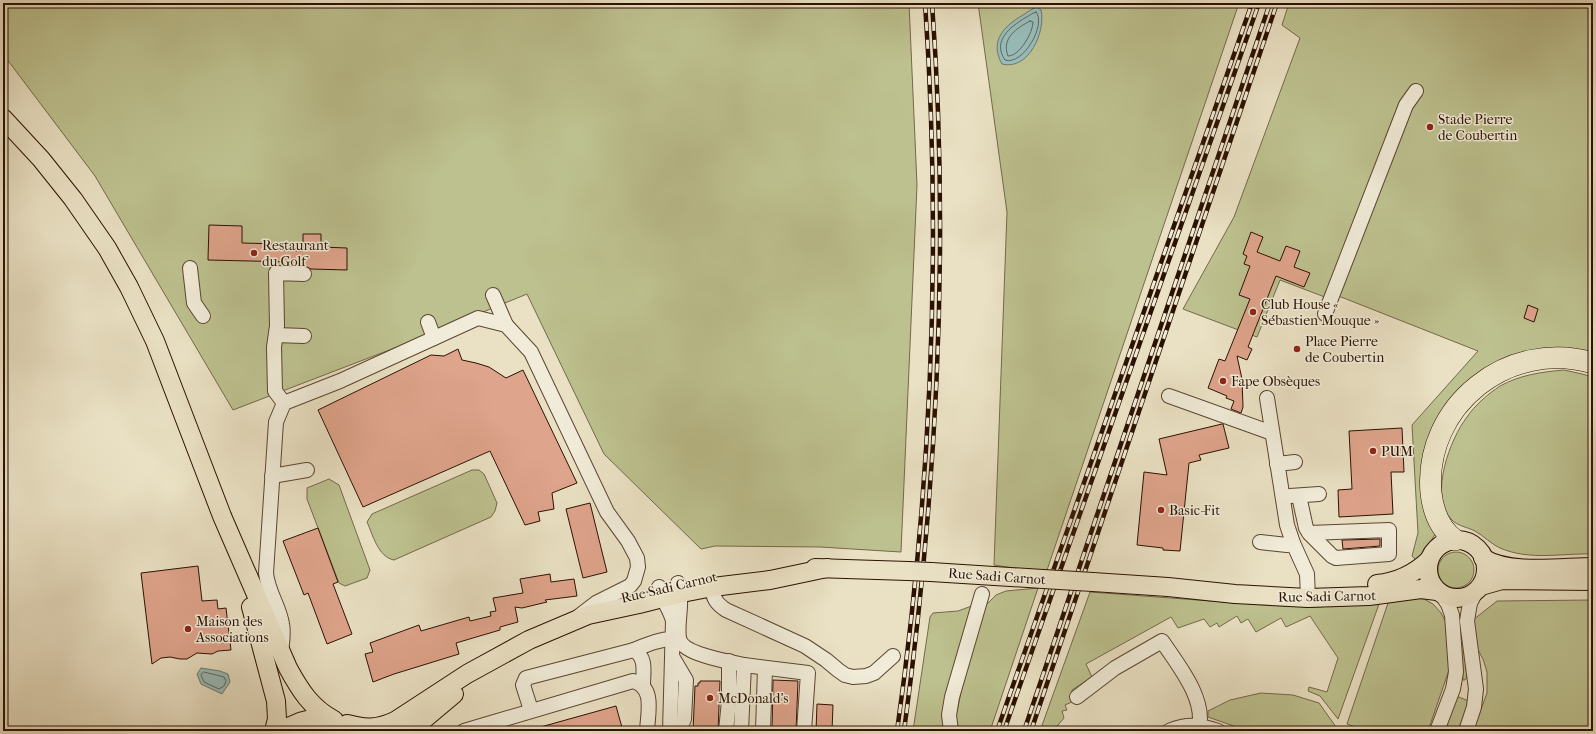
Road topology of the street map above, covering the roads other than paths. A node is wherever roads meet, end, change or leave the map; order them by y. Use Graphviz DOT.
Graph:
graph roads {
  1 [pos="1416,92"];
  2 [pos="3,118"];
  3 [pos="190,268"];
  4 [pos="304,274"];
  5 [pos="493,295"];
  6 [pos="1325,314"];
  7 [pos="203,316"];
  8 [pos="428,322"];
  9 [pos="506,325"];
  10 [pos="276,335"];
  11 [pos="304,336"];
  12 [pos="434,338"];
  13 [pos="1593,363"];
  14 [pos="1169,396"];
  15 [pos="1267,398"];
  16 [pos="284,403"];
  17 [pos="1272,433"];
  18 [pos="1295,462"];
  19 [pos="1277,464"];
  20 [pos="308,470"];
  21 [pos="272,476"];
  22 [pos="1319,494"];
  23 [pos="1299,496"];
  24 [pos="1282,497"];
  25 [pos="222,516"];
  26 [pos="1309,533"];
  27 [pos="1455,540"];
  28 [pos="1260,542"];
  29 [pos="1293,543"];
  30 [pos="1483,558"];
  31 [pos="1429,560"];
  32 [pos="1593,567"];
  33 [pos="826,568"];
  34 [pos="1593,581"];
  35 [pos="713,587"];
  36 [pos="679,588"];
  37 [pos="1478,589"];
  38 [pos="660,592"];
  39 [pos="1308,592"];
  40 [pos="1439,593"];
  41 [pos="982,594"];
  42 [pos="581,617"];
  43 [pos="673,639"];
  44 [pos="634,650"];
  45 [pos="281,652"];
  46 [pos="694,652"];
  47 [pos="893,656"];
  48 [pos="672,658"];
  49 [pos="497,659"];
  50 [pos="729,661"];
  51 [pos="744,665"];
  52 [pos="765,668"];
  53 [pos="643,685"];
  54 [pos="1454,685"];
  55 [pos="1476,689"];
  56 [pos="1077,697"];
  57 [pos="531,710"];
  58 [pos="346,725"];
  59 [pos="684,727"];
  60 [pos="1199,728"];
  61 [pos="274,731"];
  62 [pos="283,731"];
  63 [pos="410,731"];
  64 [pos="464,731"];
  65 [pos="647,731"];
  66 [pos="670,731"];
  67 [pos="726,731"];
  68 [pos="741,731"];
  69 [pos="763,731"];
  70 [pos="804,731"];
  71 [pos="951,731"];
  72 [pos="1169,731"];
  73 [pos="1218,731"];
  74 [pos="1437,731"];
  75 [pos="1466,731"];
  1 -- 6 [label="lane"];
  2 -- 25 [label="main road"];
  3 -- 7 [label="lane"];
  4 -- 10 [label="lane"];
  5 -- 9 [label="lane"];
  8 -- 12 [label="lane"];
  9 -- 12 [label="lane"];
  9 -- 42 [label="lane"];
  10 -- 11 [label="lane"];
  10 -- 16 [label="lane"];
  12 -- 16 [label="lane"];
  13 -- 27 [label="highway"];
  14 -- 17 [label="lane"];
  15 -- 17 [label="lane"];
  16 -- 21 [label="lane"];
  17 -- 19 [label="lane"];
  18 -- 19 [label="lane"];
  19 -- 24 [label="lane"];
  20 -- 21 [label="lane"];
  21 -- 45 [label="lane"];
  22 -- 23 [label="lane"];
  23 -- 24 [label="lane"];
  23 -- 26 [label="lane"];
  24 -- 29 [label="lane"];
  25 -- 45 [label="main road"];
  25 -- 61 [label="main road"];
  26 -- 26 [label="lane"];
  27 -- 30 [label="main road"];
  27 -- 31 [label="main road"];
  28 -- 29 [label="lane"];
  29 -- 39 [label="lane"];
  30 -- 32 [label="main road"];
  30 -- 37 [label="main road"];
  31 -- 39 [label="main road, Rue Sadi Carnot"];
  31 -- 40 [label="main road"];
  33 -- 35 [label="main road, Rue Sadi Carnot"];
  33 -- 36 [label="main road, Rue Sadi Carnot"];
  33 -- 39 [label="main road, Rue Sadi Carnot, bridge"];
  34 -- 37 [label="main road"];
  35 -- 36 [label="main road, Rue Sadi Carnot"];
  35 -- 47 [label="lane"];
  36 -- 38 [label="main road, Rue Sadi Carnot"];
  36 -- 46 [label="lane"];
  37 -- 40 [label="main road"];
  37 -- 55 [label="lane"];
  38 -- 42 [label="main road, Rue Sadi Carnot"];
  38 -- 43 [label="lane"];
  39 -- 40 [label="main road, Rue Sadi Carnot"];
  40 -- 54 [label="lane"];
  41 -- 71 [label="lane"];
  42 -- 49 [label="main road, Rue Sadi Carnot"];
  43 -- 44 [label="lane"];
  43 -- 48 [label="lane"];
  44 -- 53 [label="lane"];
  44 -- 57 [label="lane"];
  45 -- 58 [label="main road"];
  46 -- 48 [label="lane"];
  46 -- 50 [label="lane"];
  48 -- 59 [label="lane"];
  48 -- 66 [label="lane"];
  49 -- 58 [label="main road, Rue Sadi Carnot"];
  49 -- 63 [label="main road, Rue Sadi Carnot"];
  50 -- 51 [label="lane"];
  50 -- 67 [label="lane"];
  51 -- 52 [label="lane"];
  51 -- 68 [label="lane"];
  52 -- 69 [label="lane"];
  52 -- 70 [label="lane"];
  53 -- 57 [label="lane"];
  53 -- 65 [label="lane"];
  54 -- 55 [label="lane"];
  54 -- 74 [label="lane"];
  55 -- 75 [label="lane"];
  56 -- 60 [label="lane"];
  57 -- 64 [label="lane"];
  58 -- 62 [label="main road, Rue Sadi Carnot"];
  60 -- 72 [label="lane"];
  60 -- 73 [label="lane"];
}
